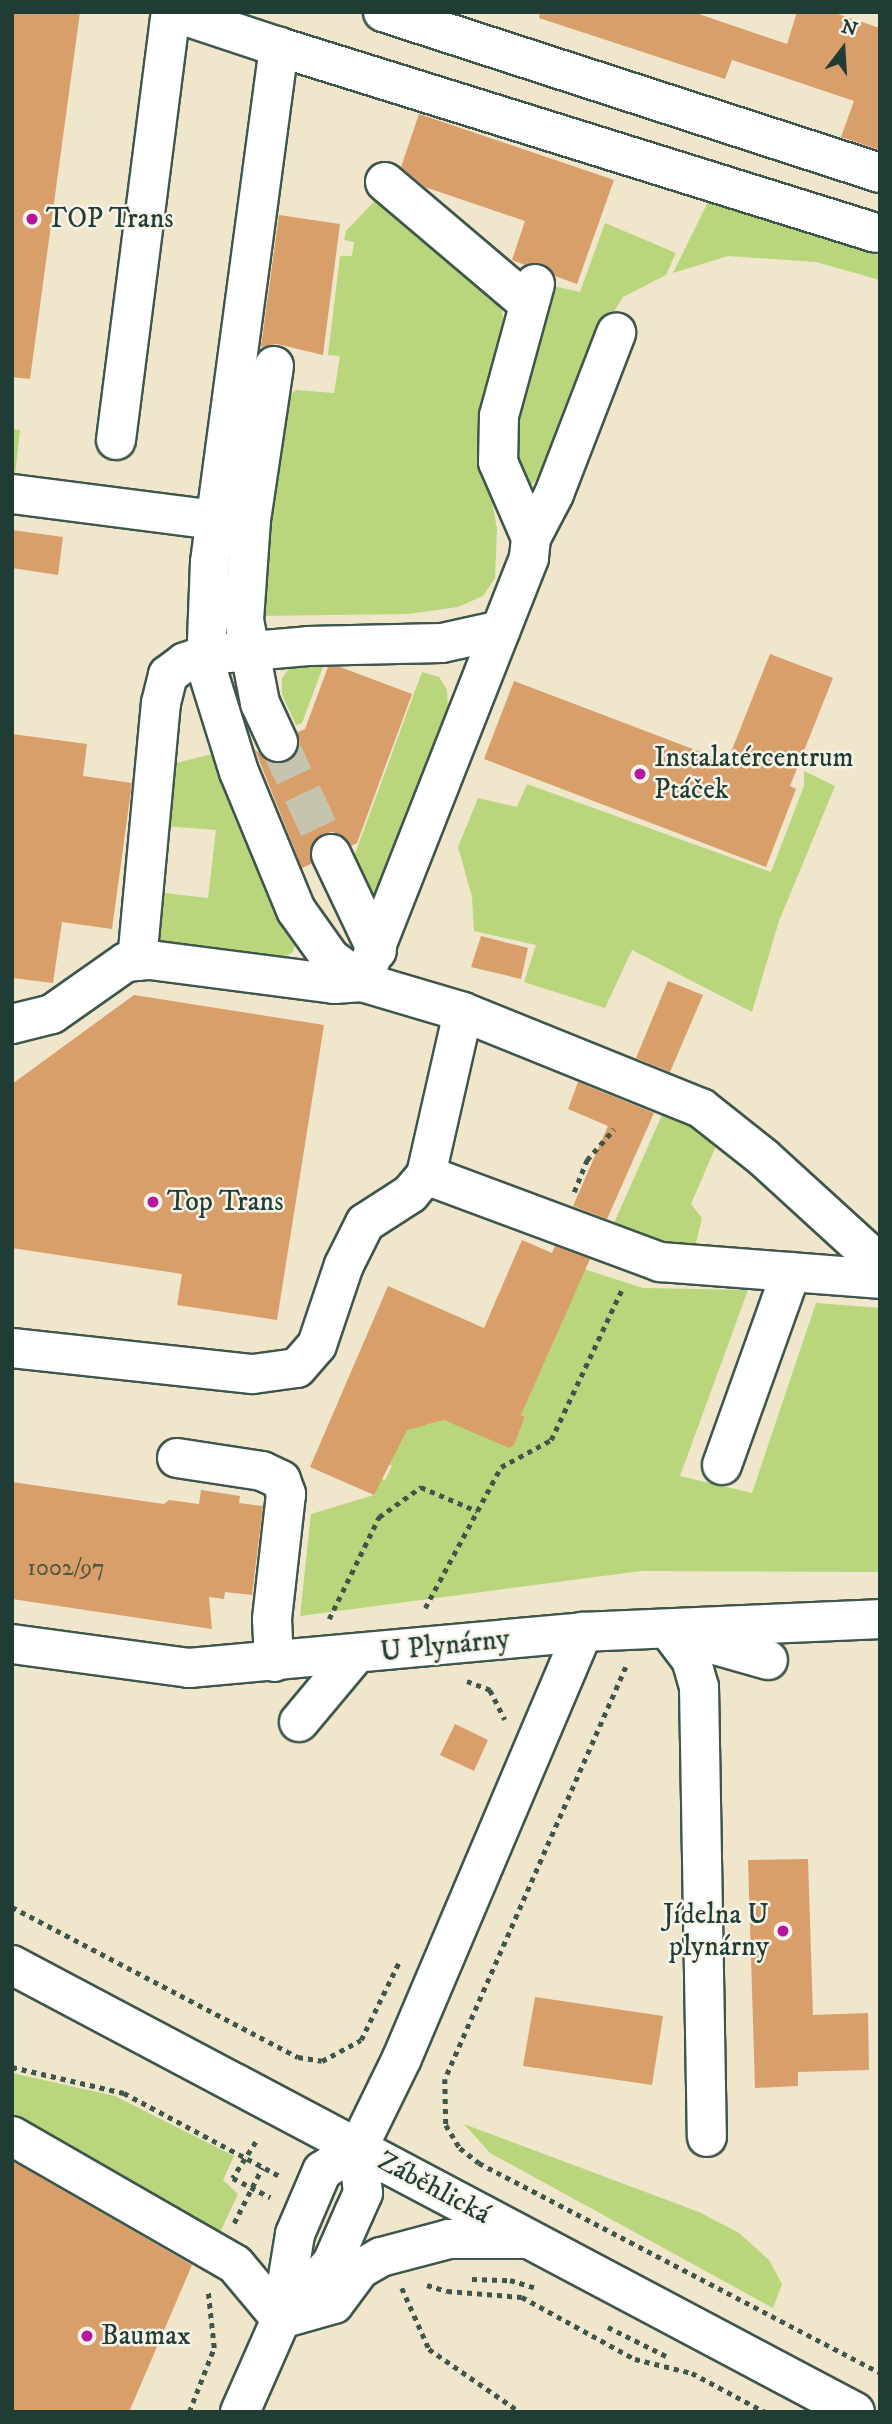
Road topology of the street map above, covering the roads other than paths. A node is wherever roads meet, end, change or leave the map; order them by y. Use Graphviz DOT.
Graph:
graph roads {
  1 [pos="172,12"];
  2 [pos="383,12"];
  3 [pos="279,47"];
  4 [pos="880,173"];
  5 [pos="385,182"];
  6 [pos="876,233"];
  7 [pos="616,333"];
  8 [pos="274,366"];
  9 [pos="116,440"];
  10 [pos="12,494"];
  11 [pos="216,520"];
  12 [pos="531,538"];
  13 [pos="501,630"];
  14 [pos="250,650"];
  15 [pos="206,655"];
  16 [pos="278,742"];
  17 [pos="331,854"];
  18 [pos="137,961"];
  19 [pos="370,967"];
  20 [pos="463,1012"];
  21 [pos="17,1026"];
  22 [pos="426,1175"];
  23 [pos="880,1264"];
  24 [pos="791,1272"];
  25 [pos="880,1279"];
  26 [pos="12,1348"];
  27 [pos="177,1458"];
  28 [pos="722,1465"];
  29 [pos="880,1619"];
  30 [pos="656,1630"];
  31 [pos="583,1632"];
  32 [pos="12,1644"];
  33 [pos="355,1656"];
  34 [pos="768,1660"];
  35 [pos="274,1662"];
  36 [pos="299,1722"];
  37 [pos="12,1965"];
  38 [pos="12,2136"];
  39 [pos="707,2137"];
  40 [pos="358,2148"];
  41 [pos="528,2238"];
  42 [pos="281,2319"];
  43 [pos="240,2412"];
  44 [pos="855,2412"];
  1 -- 3 [label="street"];
  1 -- 9 [label="street"];
  2 -- 4 [label="street"];
  3 -- 6 [label="street"];
  3 -- 11 [label="street"];
  5 -- 12 [label="street"];
  7 -- 12 [label="street"];
  8 -- 14 [label="street"];
  10 -- 11 [label="street"];
  11 -- 15 [label="street"];
  12 -- 13 [label="street"];
  13 -- 14 [label="street"];
  13 -- 19 [label="street"];
  14 -- 15 [label="street"];
  14 -- 16 [label="street"];
  15 -- 18 [label="street"];
  15 -- 19 [label="street"];
  17 -- 19 [label="street"];
  18 -- 19 [label="street"];
  18 -- 21 [label="street"];
  19 -- 20 [label="street"];
  20 -- 22 [label="street"];
  20 -- 23 [label="street"];
  22 -- 24 [label="street"];
  22 -- 26 [label="street"];
  24 -- 25 [label="street"];
  24 -- 28 [label="street"];
  27 -- 35 [label="street"];
  29 -- 30 [label="street, U Plynárny"];
  30 -- 31 [label="street, U Plynárny"];
  30 -- 34 [label="street"];
  30 -- 39 [label="street"];
  31 -- 33 [label="street, U Plynárny"];
  31 -- 40 [label="street"];
  32 -- 35 [label="street, U Plynárny"];
  33 -- 35 [label="street, U Plynárny"];
  33 -- 36 [label="street"];
  37 -- 40 [label="street, Záběhlická"];
  38 -- 42 [label="street"];
  40 -- 41 [label="street, Záběhlická"];
  40 -- 42 [label="street"];
  41 -- 42 [label="street"];
  41 -- 44 [label="street, Záběhlická"];
  42 -- 43 [label="street"];
}
